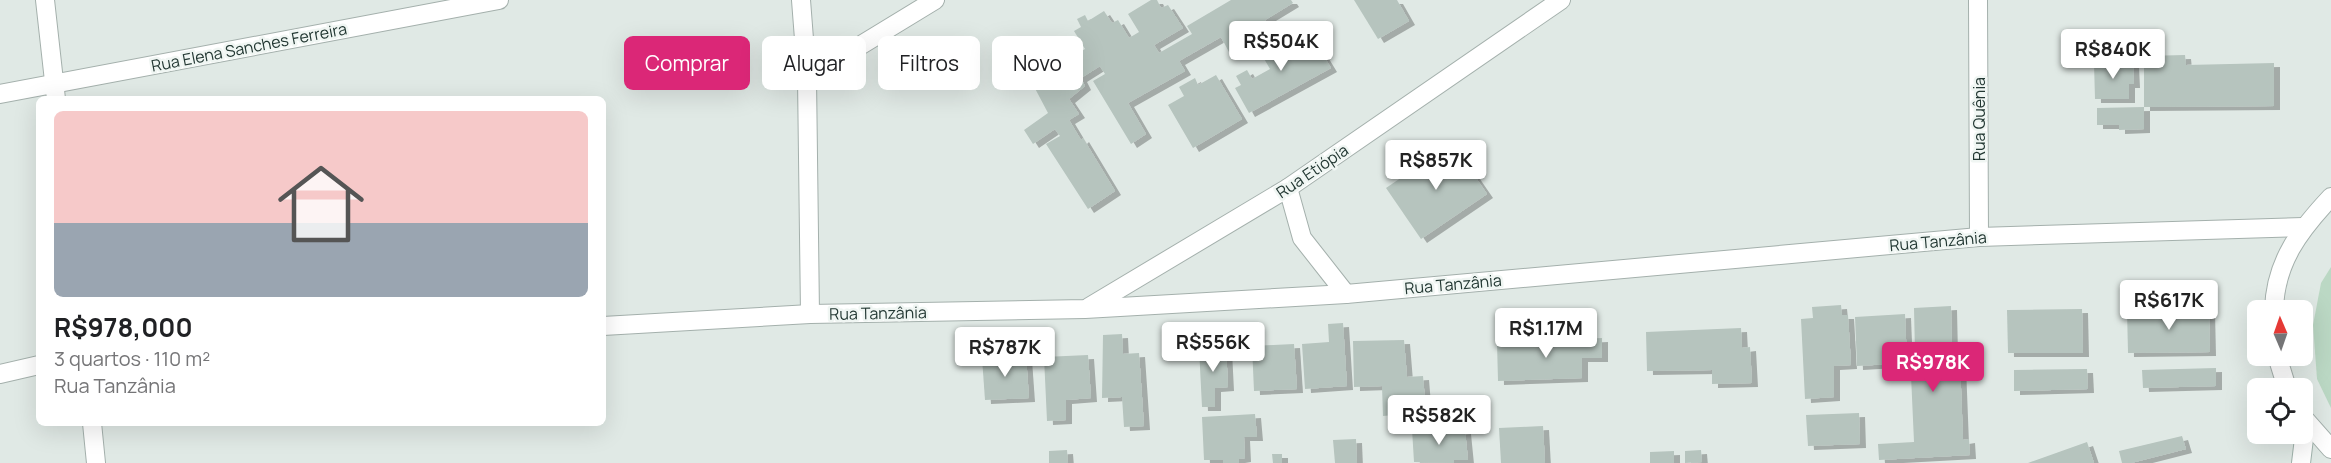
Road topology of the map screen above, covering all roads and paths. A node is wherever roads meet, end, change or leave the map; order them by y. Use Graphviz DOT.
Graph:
graph roads {
  1 [pos="45,0"];
  2 [pos="499,0"];
  3 [pos="801,0"];
  4 [pos="935,0"];
  5 [pos="1562,0"];
  6 [pos="1978,0"];
  7 [pos="804,36"];
  8 [pos="866,42"];
  9 [pos="807,90"];
  10 [pos="55,91"];
  11 [pos="0,94"];
  12 [pos="1288,188"];
  13 [pos="2331,197"];
  14 [pos="2303,227"];
  15 [pos="1979,237"];
  16 [pos="1346,294"];
  17 [pos="2274,300"];
  18 [pos="1084,309"];
  19 [pos="810,314"];
  20 [pos="606,326"];
  21 [pos="36,366"];
  22 [pos="0,374"];
  23 [pos="92,426"];
  24 [pos="2313,429"];
  25 [pos="2302,444"];
  26 [pos="2331,449"];
  27 [pos="96,463"];
  28 [pos="2301,463"];
  1 -- 10 [label="street"];
  2 -- 10 [label="street, Rua Elena Sanches Ferreira"];
  3 -- 7 [label="street"];
  4 -- 8 [label="street"];
  5 -- 12 [label="street, Rua Etiópia"];
  6 -- 15 [label="street, Rua Quênia"];
  9 -- 19 [label="street"];
  10 -- 11 [label="street, Rua Elena Sanches Ferreira"];
  12 -- 16 [label="street"];
  12 -- 18 [label="street, Rua Etiópia"];
  13 -- 14 [label="street"];
  14 -- 15 [label="street, Rua Tanzânia"];
  14 -- 17 [label="street"];
  15 -- 16 [label="street, Rua Tanzânia"];
  16 -- 18 [label="street, Rua Tanzânia"];
  18 -- 19 [label="street, Rua Tanzânia"];
  19 -- 20 [label="street, Rua Tanzânia"];
  21 -- 22 [label="street"];
  23 -- 27 [label="street"];
  24 -- 26 [label="street"];
  25 -- 28 [label="street"];
}
